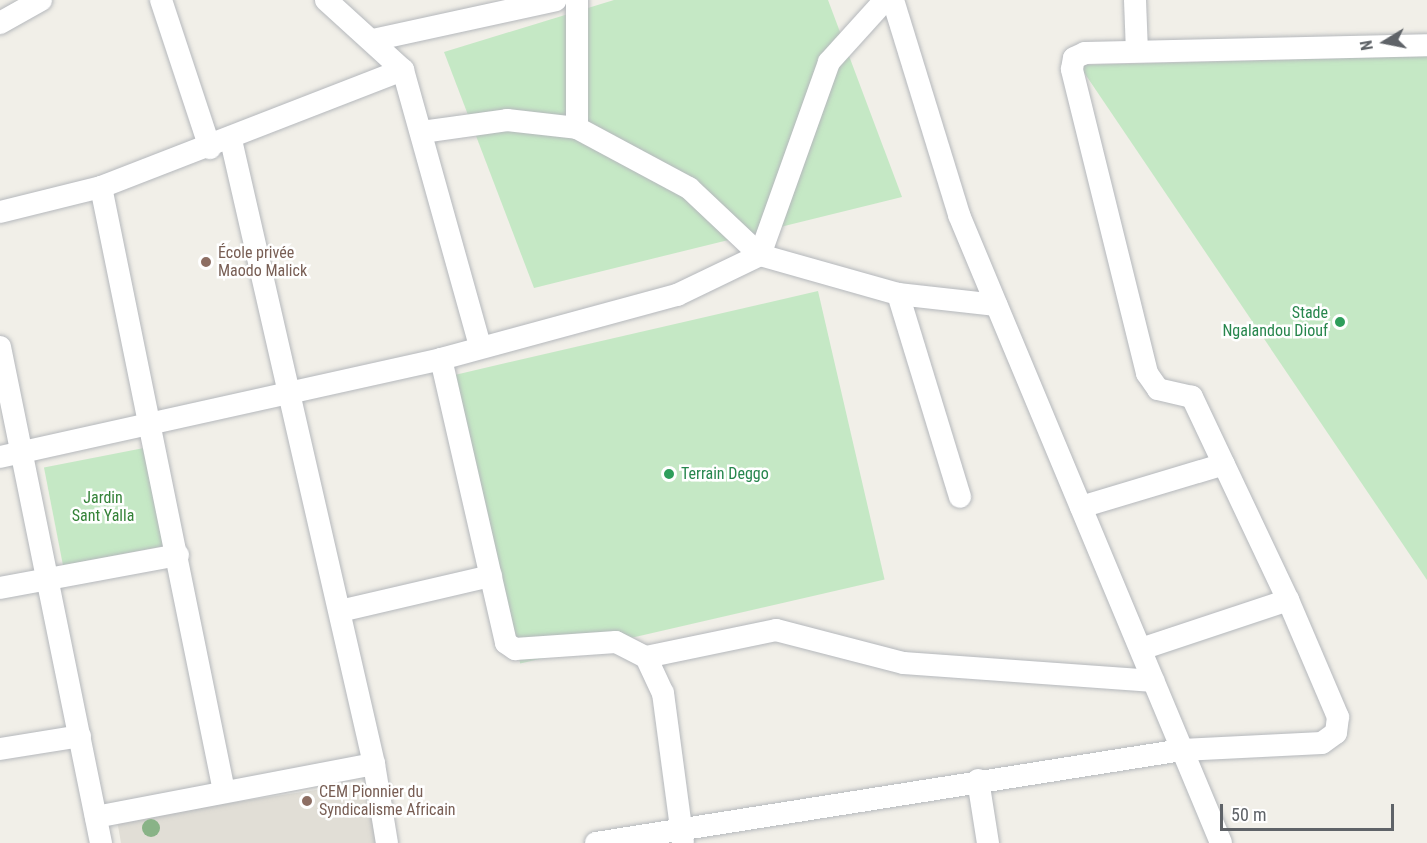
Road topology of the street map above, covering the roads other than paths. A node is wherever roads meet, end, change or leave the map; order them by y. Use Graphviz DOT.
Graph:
graph roads {
  1 [pos="41,0"];
  2 [pos="161,0"];
  3 [pos="326,0"];
  4 [pos="556,0"];
  5 [pos="577,0"];
  6 [pos="885,0"];
  7 [pos="892,0"];
  8 [pos="1136,0"];
  9 [pos="4,13"];
  10 [pos="373,40"];
  11 [pos="1427,45"];
  12 [pos="1137,51"];
  13 [pos="403,70"];
  14 [pos="577,128"];
  15 [pos="422,132"];
  16 [pos="220,144"];
  17 [pos="100,187"];
  18 [pos="0,212"];
  19 [pos="760,255"];
  20 [pos="898,294"];
  21 [pos="996,305"];
  22 [pos="480,345"];
  23 [pos="0,347"];
  24 [pos="441,359"];
  25 [pos="290,391"];
  26 [pos="152,425"];
  27 [pos="10,455"];
  28 [pos="1224,464"];
  29 [pos="960,497"];
  30 [pos="1081,507"];
  31 [pos="177,555"];
  32 [pos="490,576"];
  33 [pos="47,579"];
  34 [pos="0,588"];
  35 [pos="1288,600"];
  36 [pos="340,611"];
  37 [pos="1141,649"];
  38 [pos="646,657"];
  39 [pos="1153,681"];
  40 [pos="80,736"];
  41 [pos="0,749"];
  42 [pos="1182,750"];
  43 [pos="374,764"];
  44 [pos="978,780"];
  45 [pos="224,791"];
  46 [pos="96,817"];
  47 [pos="682,836"];
  48 [pos="101,843"];
  49 [pos="387,843"];
  50 [pos="596,843"];
  51 [pos="988,843"];
  52 [pos="1221,843"];
  1 -- 9 [label="street"];
  2 -- 16 [label="street"];
  3 -- 10 [label="street"];
  4 -- 10 [label="street"];
  5 -- 14 [label="street"];
  6 -- 19 [label="street"];
  7 -- 21 [label="street"];
  8 -- 12 [label="street"];
  10 -- 13 [label="street"];
  11 -- 12 [label="street"];
  12 -- 28 [label="street"];
  13 -- 15 [label="street"];
  13 -- 16 [label="street"];
  14 -- 15 [label="street"];
  14 -- 19 [label="street"];
  15 -- 22 [label="street"];
  16 -- 17 [label="street"];
  16 -- 25 [label="street"];
  17 -- 18 [label="street"];
  17 -- 26 [label="street"];
  19 -- 20 [label="street"];
  19 -- 22 [label="street"];
  20 -- 21 [label="street"];
  20 -- 29 [label="street"];
  21 -- 30 [label="street"];
  22 -- 24 [label="street"];
  23 -- 27 [label="street"];
  24 -- 25 [label="street"];
  24 -- 32 [label="street"];
  25 -- 26 [label="street"];
  25 -- 36 [label="street"];
  26 -- 27 [label="street"];
  26 -- 31 [label="street"];
  27 -- 33 [label="street"];
  28 -- 30 [label="street"];
  28 -- 35 [label="street"];
  30 -- 37 [label="street"];
  31 -- 33 [label="street"];
  31 -- 45 [label="street"];
  32 -- 36 [label="street"];
  32 -- 38 [label="street"];
  33 -- 34 [label="street"];
  33 -- 40 [label="street"];
  35 -- 37 [label="street"];
  35 -- 42 [label="street"];
  36 -- 43 [label="street"];
  37 -- 39 [label="street"];
  38 -- 39 [label="street"];
  38 -- 47 [label="street"];
  39 -- 42 [label="street"];
  40 -- 41 [label="street"];
  40 -- 46 [label="street"];
  42 -- 44 [label="street"];
  42 -- 52 [label="street"];
  43 -- 45 [label="street"];
  43 -- 49 [label="street"];
  44 -- 47 [label="street"];
  44 -- 51 [label="street"];
  45 -- 46 [label="street"];
  46 -- 48 [label="street"];
  47 -- 50 [label="street"];
}
